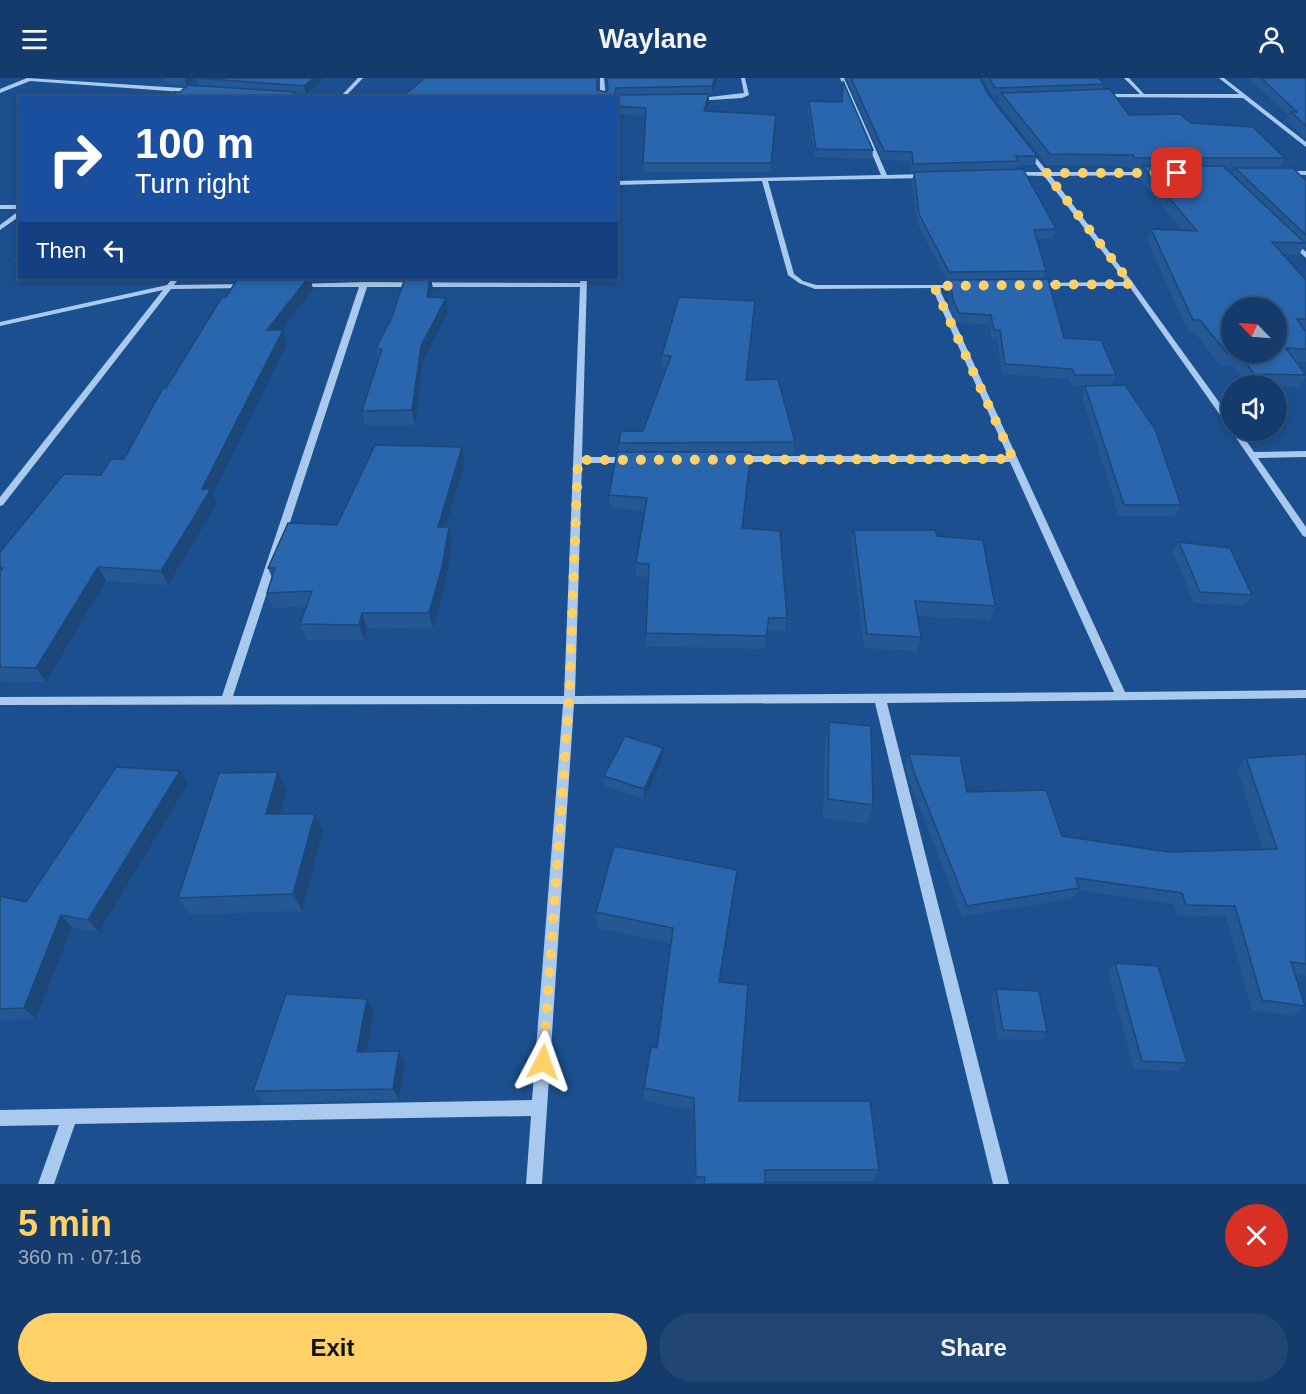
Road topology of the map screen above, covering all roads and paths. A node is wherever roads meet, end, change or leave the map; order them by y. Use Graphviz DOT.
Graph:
graph roads {
  1 [pos="360,78"];
  2 [pos="602,78"];
  3 [pos="743,78"];
  4 [pos="842,78"];
  5 [pos="1126,78"];
  6 [pos="1221,78"];
  7 [pos="31,79"];
  8 [pos="195,84"];
  9 [pos="187,90"];
  10 [pos="0,91"];
  11 [pos="210,91"];
  12 [pos="1142,94"];
  13 [pos="279,95"];
  14 [pos="180,96"];
  15 [pos="295,96"];
  16 [pos="343,96"];
  17 [pos="603,96"];
  18 [pos="1096,96"];
  19 [pos="1244,96"];
  20 [pos="686,99"];
  21 [pos="1306,145"];
  22 [pos="1025,146"];
  23 [pos="1046,173"];
  24 [pos="1163,173"];
  25 [pos="1274,173"];
  26 [pos="1306,173"];
  27 [pos="1000,174"];
  28 [pos="931,176"];
  29 [pos="885,178"];
  30 [pos="765,181"];
  31 [pos="618,183"];
  32 [pos="0,207"];
  33 [pos="18,207"];
  34 [pos="18,214"];
  35 [pos="0,228"];
  36 [pos="1289,240"];
  37 [pos="1306,256"];
  38 [pos="175,279"];
  39 [pos="584,281"];
  40 [pos="364,284"];
  41 [pos="1131,284"];
  42 [pos="295,285"];
  43 [pos="1027,285"];
  44 [pos="248,286"];
  45 [pos="934,286"];
  46 [pos="969,286"];
  47 [pos="168,287"];
  48 [pos="0,324"];
  49 [pos="1221,412"];
  50 [pos="1242,441"];
  51 [pos="1251,454"];
  52 [pos="1306,454"];
  53 [pos="731,459"];
  54 [pos="1013,459"];
  55 [pos="578,460"];
  56 [pos="637,460"];
  57 [pos="0,503"];
  58 [pos="1306,534"];
  59 [pos="1306,694"];
  60 [pos="1122,697"];
  61 [pos="227,698"];
  62 [pos="880,699"];
  63 [pos="569,700"];
  64 [pos="0,701"];
  65 [pos="539,1108"];
  66 [pos="70,1116"];
  67 [pos="0,1118"];
  68 [pos="46,1184"];
  69 [pos="534,1184"];
  70 [pos="1001,1184"];
  1 -- 16 [label="street"];
  2 -- 17 [label="street"];
  3 -- 20 [label="street"];
  4 -- 29 [label="street"];
  5 -- 12 [label="street"];
  6 -- 19 [label="street"];
  7 -- 9 [label="street"];
  7 -- 10 [label="street"];
  8 -- 9 [label="street"];
  9 -- 11 [label="street"];
  9 -- 14 [label="street"];
  12 -- 18 [label="street"];
  12 -- 19 [label="street"];
  13 -- 15 [label="street"];
  19 -- 21 [label="street"];
  22 -- 23 [label="street"];
  23 -- 24 [label="street"];
  23 -- 27 [label="street"];
  23 -- 41 [label="street"];
  25 -- 26 [label="street"];
  28 -- 29 [label="street"];
  29 -- 30 [label="street"];
  30 -- 31 [label="street"];
  30 -- 45 [label="street"];
  32 -- 33 [label="street"];
  34 -- 35 [label="street"];
  36 -- 37 [label="street"];
  38 -- 47 [label="street"];
  39 -- 40 [label="street"];
  39 -- 55 [label="street"];
  40 -- 42 [label="street"];
  40 -- 61 [label="street"];
  41 -- 43 [label="street"];
  41 -- 49 [label="street"];
  44 -- 47 [label="street"];
  45 -- 46 [label="street"];
  45 -- 54 [label="street"];
  47 -- 48 [label="street"];
  47 -- 57 [label="street"];
  50 -- 51 [label="street"];
  51 -- 52 [label="street"];
  51 -- 58 [label="street"];
  53 -- 54 [label="street"];
  54 -- 60 [label="street"];
  55 -- 56 [label="street"];
  55 -- 63 [label="street"];
  59 -- 60 [label="street"];
  60 -- 62 [label="street"];
  61 -- 63 [label="street"];
  61 -- 64 [label="street"];
  62 -- 63 [label="street"];
  62 -- 70 [label="street"];
  63 -- 65 [label="street"];
  65 -- 66 [label="street"];
  65 -- 69 [label="street"];
  66 -- 67 [label="street"];
  66 -- 68 [label="street"];
}
